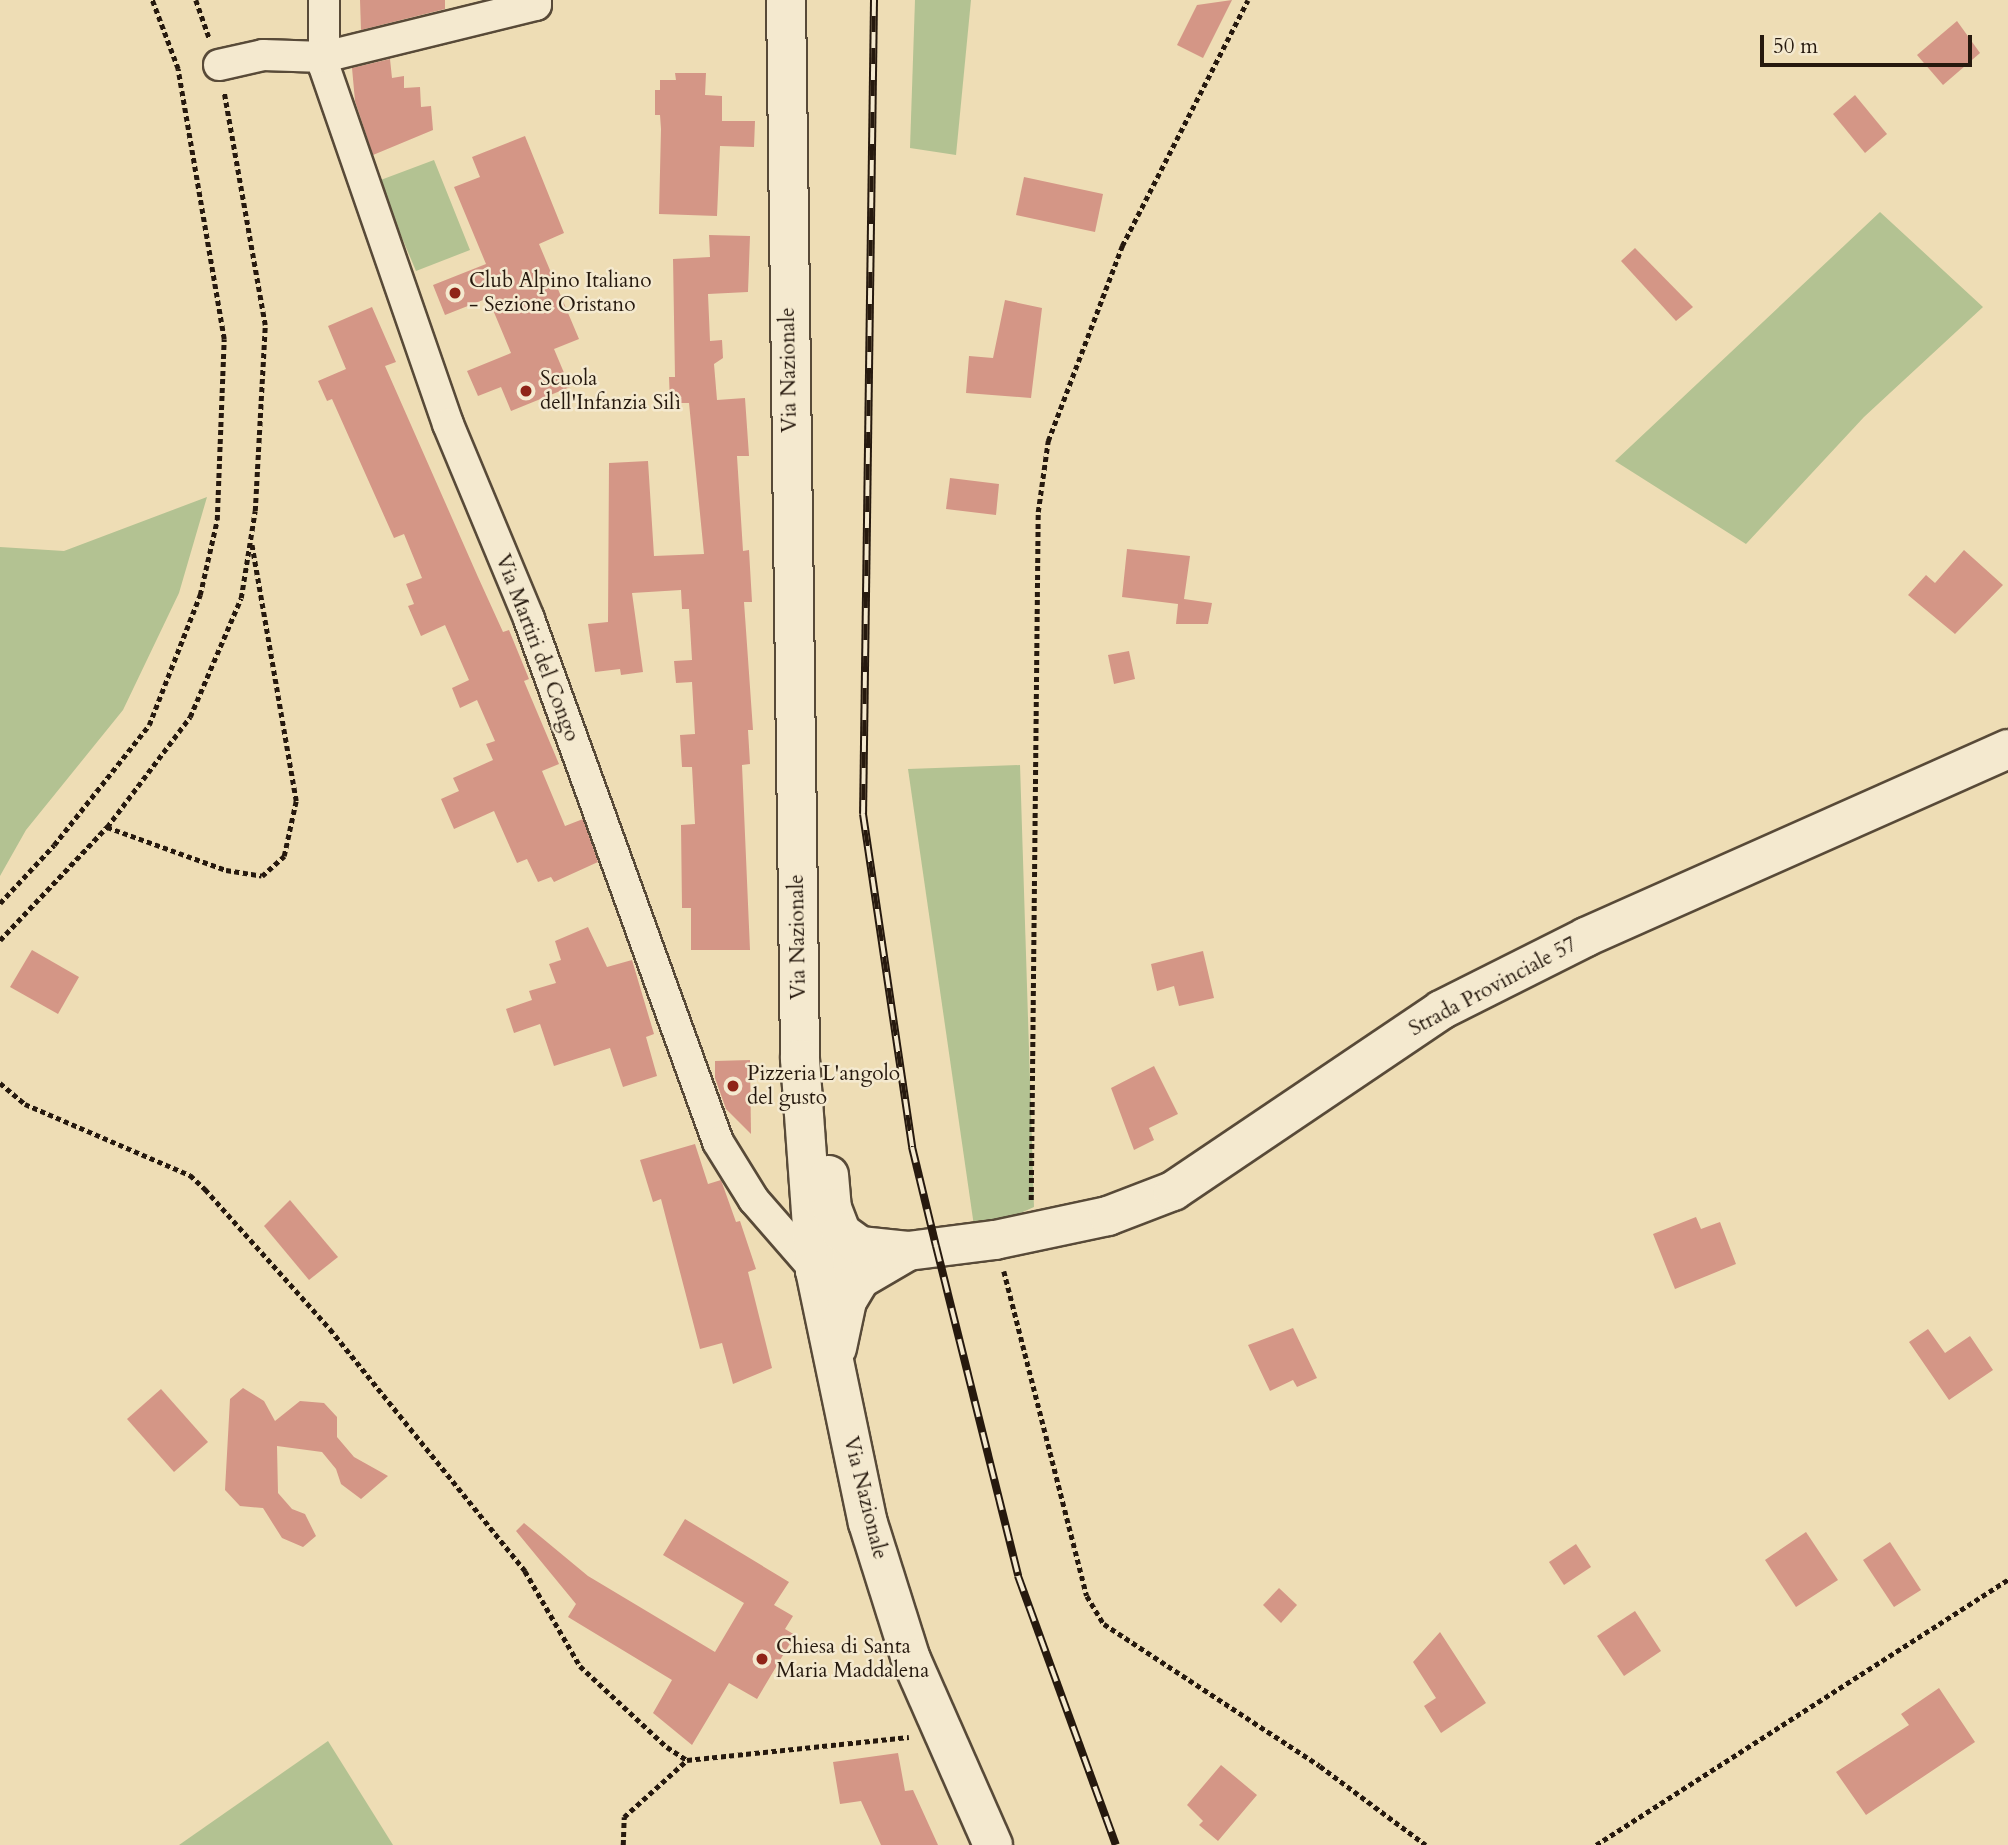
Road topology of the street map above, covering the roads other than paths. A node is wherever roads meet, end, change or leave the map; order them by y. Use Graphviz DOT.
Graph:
graph roads {
  1 [pos="324,0"];
  2 [pos="536,0"];
  3 [pos="786,0"];
  4 [pos="324,57"];
  5 [pos="219,65"];
  6 [pos="2008,749"];
  7 [pos="800,1059"];
  8 [pos="860,1262"];
  9 [pos="815,1270"];
  10 [pos="834,1367"];
  11 [pos="993,1845"];
  1 -- 4 [label="street, Via Martiri del Congo"];
  2 -- 4 [label="street"];
  3 -- 7 [label="main road, Via Nazionale"];
  4 -- 5 [label="street"];
  4 -- 9 [label="street, Via Martiri del Congo"];
  6 -- 8 [label="main road, Strada Provinciale 57"];
  7 -- 8 [label="main road"];
  7 -- 9 [label="main road, Via Nazionale"];
  8 -- 9 [label="main road"];
  8 -- 10 [label="main road"];
  9 -- 10 [label="main road, Via Nazionale"];
  10 -- 11 [label="main road, Via Nazionale"];
}
